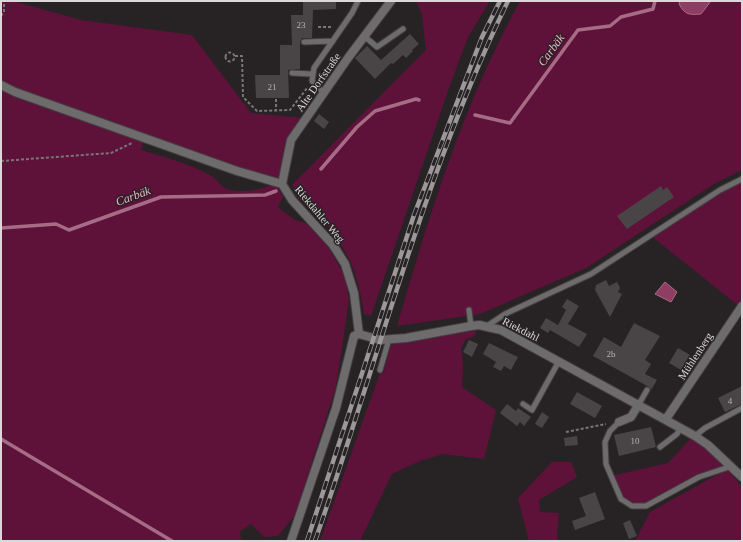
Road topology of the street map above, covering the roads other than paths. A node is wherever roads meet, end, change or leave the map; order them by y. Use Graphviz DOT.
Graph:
graph roads {
  1 [pos="358,1"];
  2 [pos="391,1"];
  3 [pos="403,29"];
  4 [pos="364,36"];
  5 [pos="333,41"];
  6 [pos="304,42"];
  7 [pos="292,73"];
  8 [pos="311,74"];
  9 [pos="1,85"];
  10 [pos="324,93"];
  11 [pos="742,179"];
  12 [pos="282,184"];
  13 [pos="742,306"];
  14 [pos="469,310"];
  15 [pos="471,326"];
  16 [pos="488,326"];
  17 [pos="358,334"];
  18 [pos="389,339"];
  19 [pos="559,361"];
  20 [pos="380,370"];
  21 [pos="647,390"];
  22 [pos="523,404"];
  23 [pos="639,404"];
  24 [pos="742,408"];
  25 [pos="666,419"];
  26 [pos="619,422"];
  27 [pos="681,428"];
  28 [pos="695,436"];
  29 [pos="660,447"];
  30 [pos="732,466"];
  31 [pos="742,477"];
  32 [pos="291,541"];
  1 -- 5 [label="lane"];
  2 -- 4 [label="street, Alte Dorfstraße"];
  3 -- 4 [label="lane"];
  4 -- 10 [label="street, Alte Dorfstraße"];
  5 -- 6 [label="lane"];
  5 -- 8 [label="lane"];
  7 -- 8 [label="lane"];
  8 -- 10 [label="lane"];
  9 -- 12 [label="street, Riekdahler Weg"];
  10 -- 12 [label="street, Alte Dorfstraße"];
  11 -- 16 [label="lane"];
  12 -- 17 [label="street, Riekdahler Weg"];
  13 -- 25 [label="street, Mühlenberg"];
  14 -- 15 [label="lane"];
  15 -- 16 [label="street, Riekdahl"];
  15 -- 18 [label="street, Riekdahl"];
  16 -- 19 [label="street, Riekdahl"];
  17 -- 18 [label="street, Riekdahl"];
  17 -- 32 [label="street"];
  18 -- 20 [label="lane"];
  19 -- 22 [label="lane"];
  19 -- 23 [label="street, Riekdahl"];
  21 -- 23 [label="lane"];
  23 -- 25 [label="street, Riekdahl"];
  23 -- 26 [label="street"];
  24 -- 28 [label="lane"];
  25 -- 27 [label="street, Riekdahl"];
  26 -- 30 [label="lane"];
  27 -- 28 [label="street, Riekdahl"];
  27 -- 29 [label="lane"];
  28 -- 30 [label="street, Riekdahl"];
  30 -- 31 [label="street, Riekdahl"];
}
